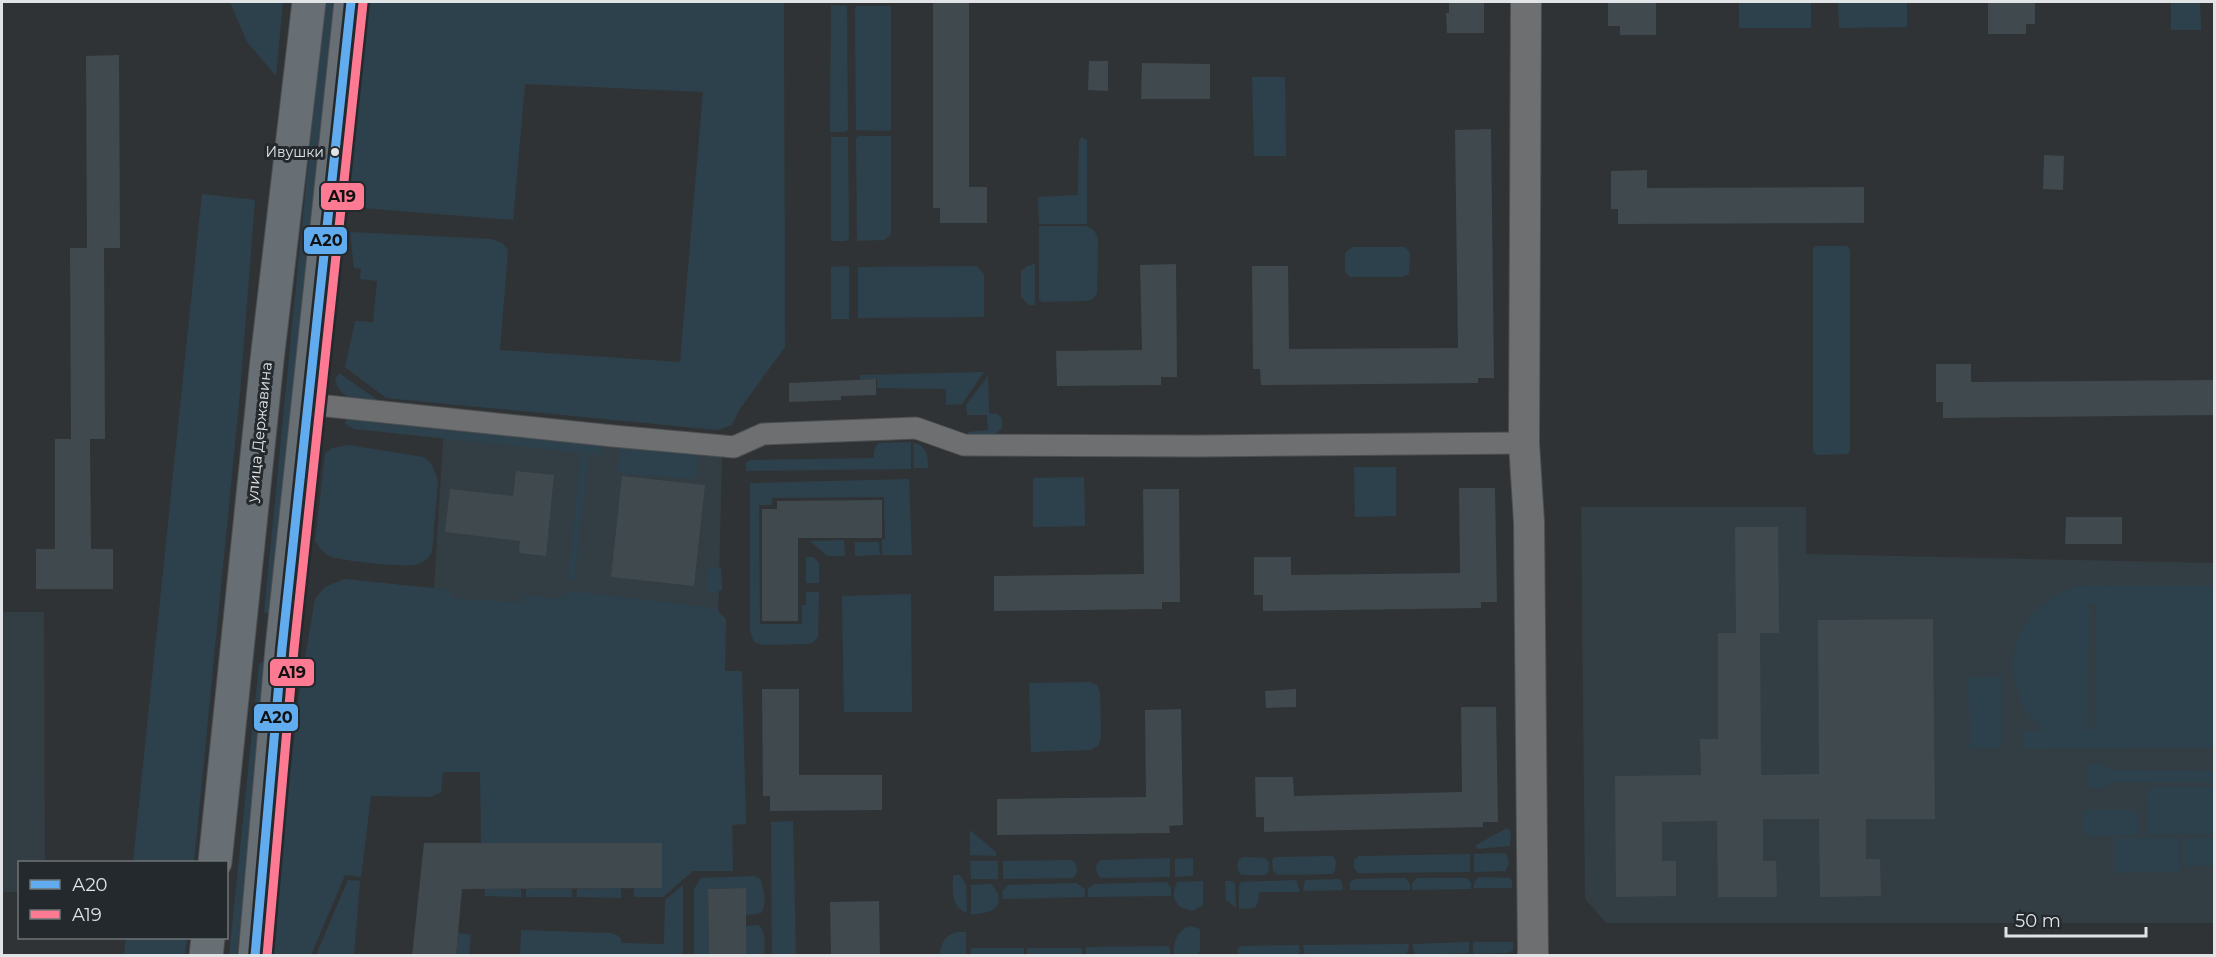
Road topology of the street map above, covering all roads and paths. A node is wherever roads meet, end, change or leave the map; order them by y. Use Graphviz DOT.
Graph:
graph roads {
  1 [pos="309,2"];
  2 [pos="351,2"];
  3 [pos="1526,2"];
  4 [pos="308,404"];
  5 [pos="1524,443"];
  6 [pos="237,644"];
  7 [pos="282,648"];
  8 [pos="215,861"];
  9 [pos="208,939"];
  10 [pos="206,956"];
  11 [pos="255,956"];
  12 [pos="1533,956"];
  1 -- 6 [label="main road, улица Державина"];
  2 -- 4 [label="main road"];
  3 -- 5 [label="street"];
  4 -- 5 [label="street"];
  4 -- 7 [label="main road"];
  5 -- 12 [label="street"];
  6 -- 7 [label="main road"];
  6 -- 8 [label="main road, улица Державина"];
  7 -- 11 [label="main road"];
  9 -- 10 [label="main road"];
}
